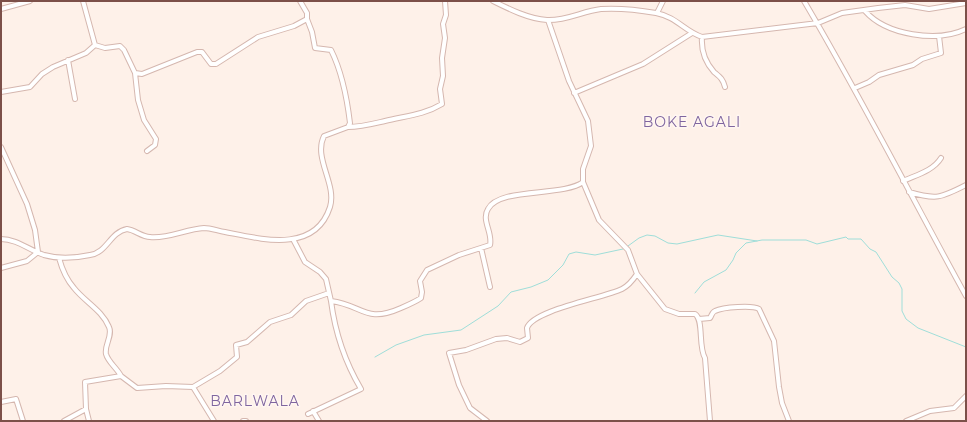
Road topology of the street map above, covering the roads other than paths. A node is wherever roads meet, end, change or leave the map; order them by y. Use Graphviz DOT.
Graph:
graph roads {
  1 [pos="30,1"];
  2 [pos="83,1"];
  3 [pos="300,1"];
  4 [pos="445,1"];
  5 [pos="493,1"];
  6 [pos="663,1"];
  7 [pos="804,1"];
  8 [pos="966,3"];
  9 [pos="1,9"];
  10 [pos="864,11"];
  11 [pos="656,13"];
  12 [pos="307,19"];
  13 [pos="548,20"];
  14 [pos="818,23"];
  15 [pos="966,29"];
  16 [pos="692,33"];
  17 [pos="939,36"];
  18 [pos="702,37"];
  19 [pos="95,45"];
  20 [pos="68,60"];
  21 [pos="135,74"];
  22 [pos="725,87"];
  23 [pos="855,88"];
  24 [pos="1,92"];
  25 [pos="574,93"];
  26 [pos="75,99"];
  27 [pos="348,128"];
  28 [pos="1,147"];
  29 [pos="147,152"];
  30 [pos="941,158"];
  31 [pos="903,181"];
  32 [pos="583,182"];
  33 [pos="966,185"];
  34 [pos="908,191"];
  35 [pos="1,239"];
  36 [pos="293,239"];
  37 [pos="481,248"];
  38 [pos="38,252"];
  39 [pos="59,258"];
  40 [pos="1,268"];
  41 [pos="637,274"];
  42 [pos="490,287"];
  43 [pos="329,293"];
  44 [pos="966,296"];
  45 [pos="330,302"];
  46 [pos="700,319"];
  47 [pos="121,376"];
  48 [pos="192,387"];
  49 [pos="966,396"];
  50 [pos="1,402"];
  51 [pos="86,409"];
  52 [pos="313,411"];
  53 [pos="308,414"];
  54 [pos="23,421"];
  55 [pos="64,421"];
  56 [pos="89,421"];
  57 [pos="214,421"];
  58 [pos="243,421"];
  59 [pos="246,421"];
  60 [pos="320,421"];
  61 [pos="487,421"];
  62 [pos="710,421"];
  63 [pos="789,421"];
  64 [pos="906,421"];
  1 -- 9 [label="street"];
  2 -- 19 [label="street"];
  3 -- 12 [label="street"];
  4 -- 27 [label="street"];
  5 -- 13 [label="street"];
  6 -- 11 [label="street"];
  7 -- 14 [label="street"];
  8 -- 10 [label="street"];
  10 -- 14 [label="street"];
  10 -- 17 [label="street"];
  11 -- 13 [label="street"];
  11 -- 16 [label="street"];
  12 -- 21 [label="street"];
  12 -- 27 [label="street"];
  13 -- 25 [label="street"];
  14 -- 18 [label="street"];
  14 -- 23 [label="street"];
  15 -- 17 [label="street"];
  16 -- 18 [label="street"];
  16 -- 25 [label="street"];
  17 -- 23 [label="street"];
  18 -- 22 [label="street"];
  19 -- 20 [label="street"];
  19 -- 21 [label="street"];
  20 -- 24 [label="street"];
  20 -- 26 [label="street"];
  21 -- 29 [label="street"];
  23 -- 31 [label="street"];
  25 -- 32 [label="street"];
  27 -- 36 [label="street"];
  28 -- 38 [label="street"];
  30 -- 31 [label="street"];
  31 -- 34 [label="street"];
  32 -- 37 [label="street"];
  32 -- 41 [label="street"];
  33 -- 34 [label="street"];
  34 -- 44 [label="street"];
  35 -- 38 [label="street"];
  36 -- 39 [label="street"];
  36 -- 43 [label="street"];
  37 -- 42 [label="street"];
  37 -- 45 [label="street"];
  38 -- 39 [label="street"];
  38 -- 40 [label="street"];
  39 -- 47 [label="street"];
  41 -- 46 [label="street"];
  41 -- 61 [label="street"];
  43 -- 45 [label="street"];
  43 -- 48 [label="street"];
  45 -- 52 [label="street"];
  46 -- 62 [label="street"];
  46 -- 63 [label="street"];
  47 -- 48 [label="street"];
  47 -- 51 [label="street"];
  48 -- 57 [label="street"];
  49 -- 64 [label="street"];
  50 -- 54 [label="street"];
  51 -- 55 [label="street"];
  51 -- 56 [label="street"];
  52 -- 53 [label="street"];
  52 -- 60 [label="street"];
  58 -- 59 [label="street"];
}
